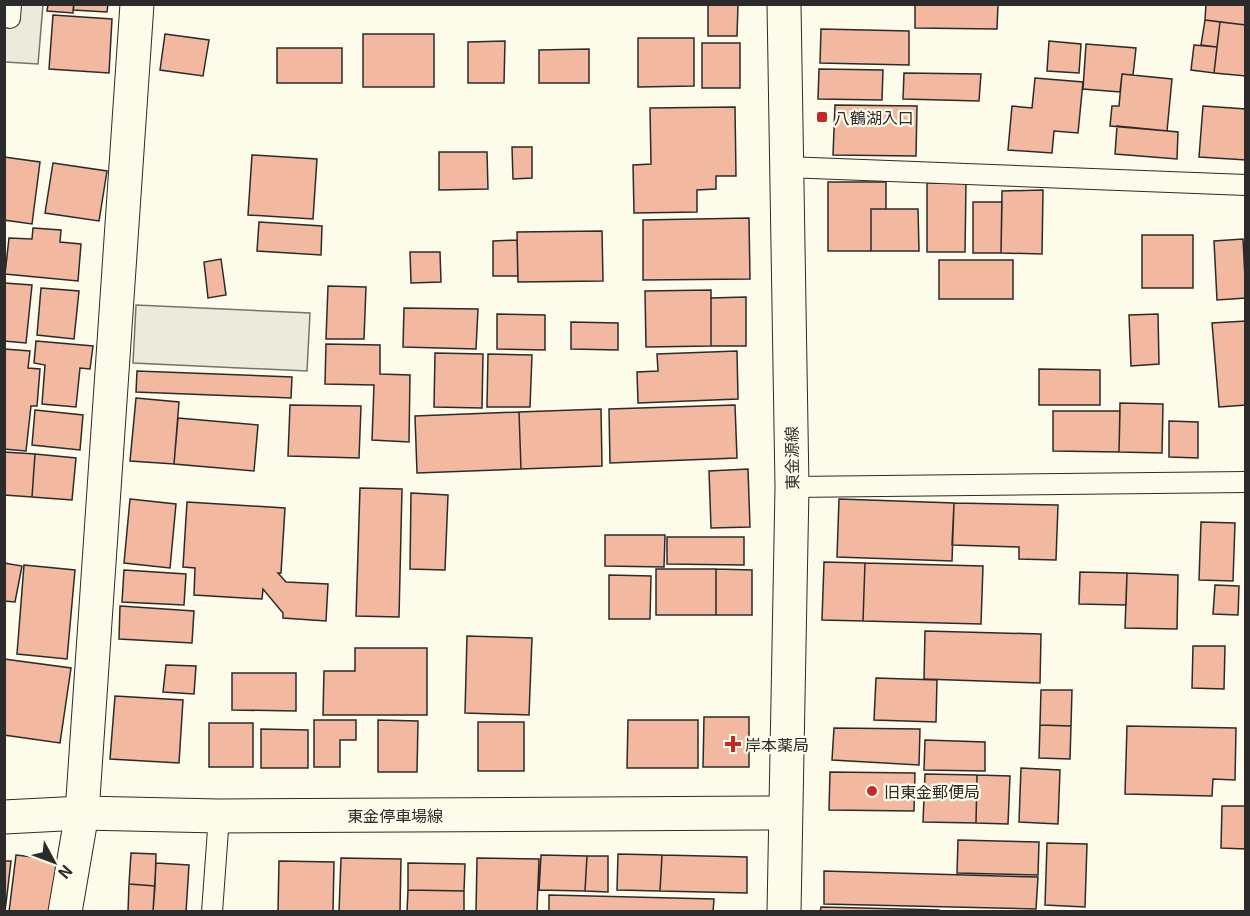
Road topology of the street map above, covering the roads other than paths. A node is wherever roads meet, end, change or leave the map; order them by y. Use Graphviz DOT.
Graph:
graph roads {
  1 [pos="137,4"];
  2 [pos="784,4"];
  3 [pos="786,167"];
  4 [pos="1245,185"];
  5 [pos="1245,482"];
  6 [pos="792,487"];
  7 [pos="82,813"];
  8 [pos="785,813"];
  9 [pos="219,816"];
  10 [pos="4,817"];
  11 [pos="65,912"];
  12 [pos="212,912"];
  13 [pos="784,912"];
  1 -- 7 [label="main road"];
  2 -- 3 [label="main road, 東金源線"];
  3 -- 4 [label="lane"];
  3 -- 6 [label="main road, 東金源線"];
  5 -- 6 [label="lane"];
  6 -- 8 [label="main road, 東金源線"];
  7 -- 9 [label="main road, 東金停車場線"];
  7 -- 10 [label="main road, 東金停車場線"];
  7 -- 11 [label="main road"];
  8 -- 9 [label="main road, 東金停車場線"];
  8 -- 13 [label="main road, 東金源線"];
  9 -- 12 [label="lane"];
}
